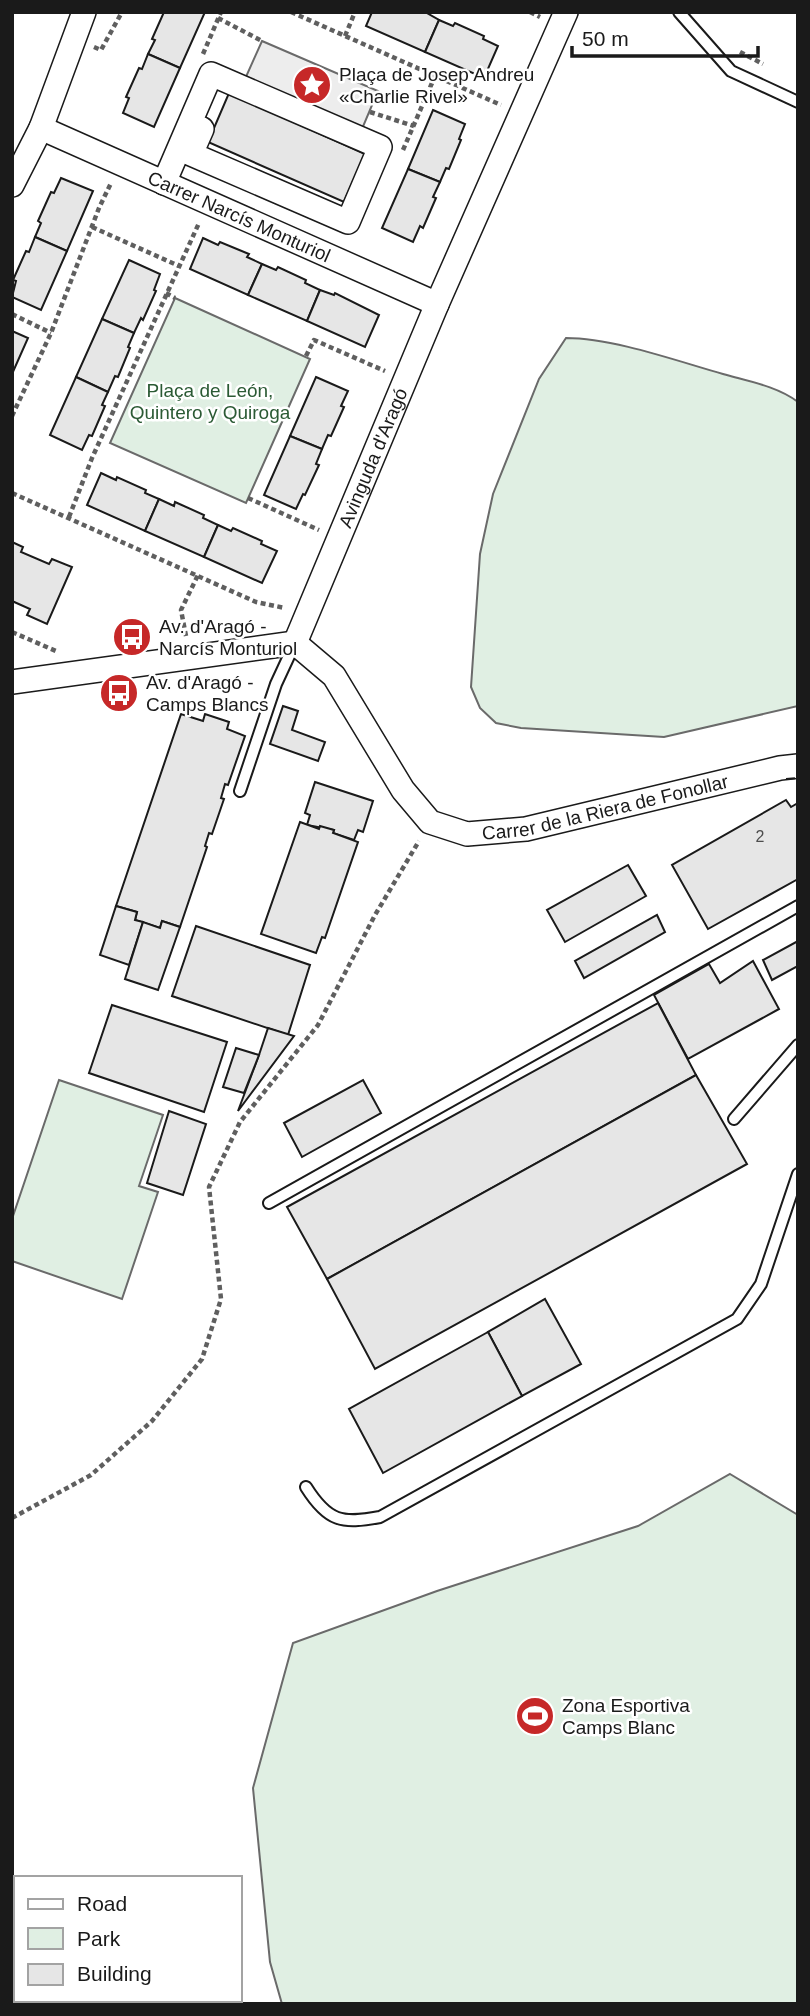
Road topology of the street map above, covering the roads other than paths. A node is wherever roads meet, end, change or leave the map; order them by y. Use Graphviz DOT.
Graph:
graph roads {
  1 [pos="84,12"];
  2 [pos="566,12"];
  3 [pos="679,12"];
  4 [pos="798,102"];
  5 [pos="190,123"];
  6 [pos="41,128"];
  7 [pos="164,183"];
  8 [pos="12,186"];
  9 [pos="437,304"];
  10 [pos="295,643"];
  11 [pos="12,682"];
  12 [pos="798,766"];
  13 [pos="240,791"];
  14 [pos="798,906"];
  15 [pos="798,1045"];
  16 [pos="734,1119"];
  17 [pos="798,1174"];
  18 [pos="269,1203"];
  19 [pos="306,1488"];
  1 -- 6 [label="street"];
  2 -- 9 [label="street, Avinguda d'Aragó"];
  3 -- 4 [label="lane"];
  5 -- 5 [label="street"];
  5 -- 7 [label="street"];
  6 -- 7 [label="street, Carrer Narcís Monturiol"];
  6 -- 8 [label="street"];
  7 -- 9 [label="street, Carrer Narcís Monturiol"];
  9 -- 10 [label="street, Avinguda d'Aragó"];
  10 -- 11 [label="street"];
  10 -- 12 [label="street, Carrer de la Riera de Fonollar"];
  10 -- 13 [label="lane"];
  14 -- 18 [label="lane"];
  15 -- 16 [label="lane"];
  17 -- 19 [label="lane"];
}
